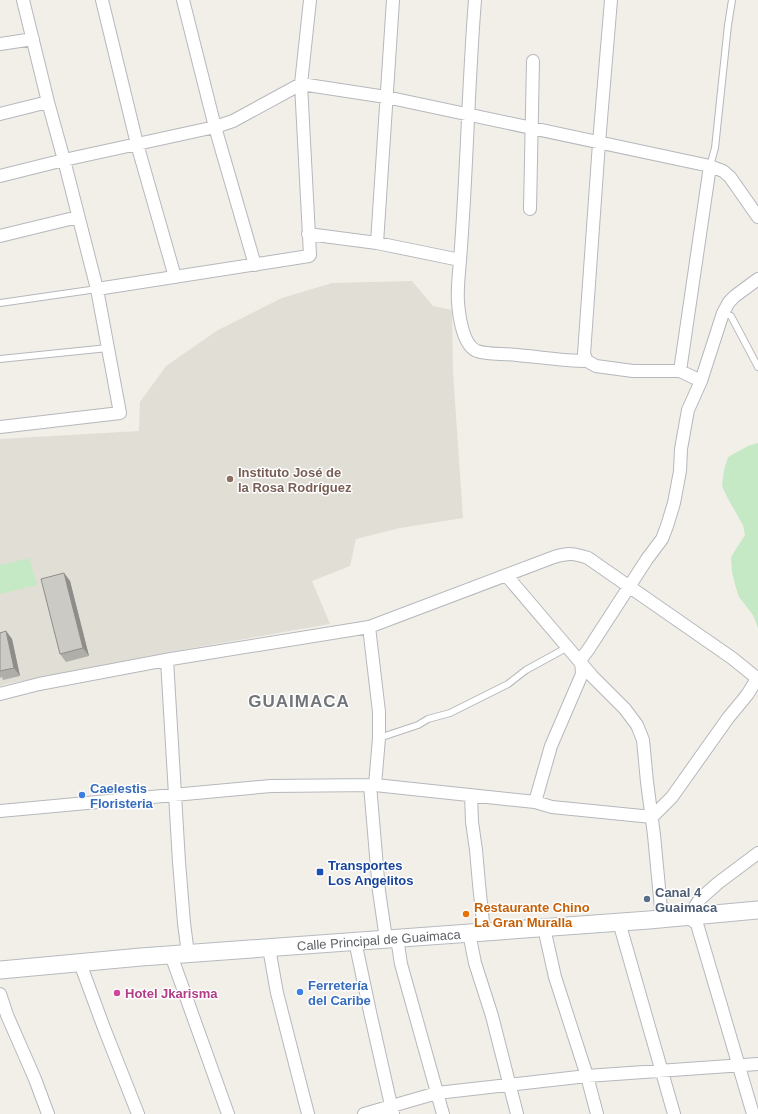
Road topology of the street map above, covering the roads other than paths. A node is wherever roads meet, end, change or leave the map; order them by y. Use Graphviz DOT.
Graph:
graph roads {
  1 [pos="23,0"];
  2 [pos="102,0"];
  3 [pos="183,0"];
  4 [pos="310,0"];
  5 [pos="393,0"];
  6 [pos="475,0"];
  7 [pos="611,0"];
  8 [pos="732,0"];
  9 [pos="33,39"];
  10 [pos="0,44"];
  11 [pos="533,61"];
  12 [pos="301,84"];
  13 [pos="386,97"];
  14 [pos="48,102"];
  15 [pos="0,114"];
  16 [pos="468,115"];
  17 [pos="215,127"];
  18 [pos="532,128"];
  19 [pos="599,143"];
  20 [pos="137,144"];
  21 [pos="64,160"];
  22 [pos="710,166"];
  23 [pos="0,176"];
  24 [pos="530,209"];
  25 [pos="78,217"];
  26 [pos="758,217"];
  27 [pos="308,234"];
  28 [pos="0,236"];
  29 [pos="377,243"];
  30 [pos="460,260"];
  31 [pos="255,265"];
  32 [pos="175,277"];
  33 [pos="758,279"];
  34 [pos="96,289"];
  35 [pos="0,303"];
  36 [pos="723,313"];
  37 [pos="108,348"];
  38 [pos="0,359"];
  39 [pos="587,361"];
  40 [pos="758,367"];
  41 [pos="680,371"];
  42 [pos="701,381"];
  43 [pos="0,427"];
  44 [pos="506,575"];
  45 [pos="629,587"];
  46 [pos="369,627"];
  47 [pos="568,647"];
  48 [pos="167,660"];
  49 [pos="581,662"];
  50 [pos="758,679"];
  51 [pos="0,694"];
  52 [pos="379,738"];
  53 [pos="372,785"];
  54 [pos="175,795"];
  55 [pos="471,795"];
  56 [pos="535,802"];
  57 [pos="0,811"];
  58 [pos="652,817"];
  59 [pos="758,853"];
  60 [pos="758,910"];
  61 [pos="688,917"];
  62 [pos="662,919"];
  63 [pos="619,922"];
  64 [pos="544,928"];
  65 [pos="477,933"];
  66 [pos="391,939"];
  67 [pos="355,941"];
  68 [pos="269,948"];
  69 [pos="188,954"];
  70 [pos="171,955"];
  71 [pos="80,963"];
  72 [pos="0,970"];
  73 [pos="0,994"];
  74 [pos="758,1064"];
  75 [pos="738,1065"];
  76 [pos="661,1071"];
  77 [pos="587,1076"];
  78 [pos="509,1086"];
  79 [pos="437,1093"];
  80 [pos="392,1110"];
  81 [pos="48,1114"];
  82 [pos="138,1114"];
  83 [pos="228,1114"];
  84 [pos="308,1114"];
  85 [pos="364,1114"];
  86 [pos="443,1114"];
  87 [pos="517,1114"];
  88 [pos="597,1114"];
  89 [pos="674,1114"];
  90 [pos="753,1114"];
  1 -- 9 [label="street"];
  2 -- 20 [label="street"];
  3 -- 17 [label="street"];
  4 -- 12 [label="street"];
  5 -- 13 [label="street"];
  6 -- 16 [label="street"];
  7 -- 19 [label="street"];
  8 -- 22 [label="lane"];
  9 -- 10 [label="street"];
  9 -- 14 [label="street"];
  11 -- 18 [label="street"];
  12 -- 13 [label="street"];
  12 -- 17 [label="street"];
  12 -- 27 [label="street"];
  13 -- 16 [label="street"];
  13 -- 29 [label="street"];
  14 -- 15 [label="street"];
  14 -- 21 [label="street"];
  16 -- 18 [label="street"];
  16 -- 30 [label="street"];
  17 -- 20 [label="street"];
  17 -- 31 [label="street"];
  18 -- 19 [label="street"];
  18 -- 24 [label="street"];
  19 -- 22 [label="street"];
  19 -- 39 [label="street"];
  20 -- 21 [label="street"];
  20 -- 32 [label="street"];
  21 -- 23 [label="street"];
  21 -- 25 [label="street"];
  22 -- 26 [label="street"];
  22 -- 41 [label="street"];
  25 -- 28 [label="street"];
  25 -- 34 [label="street"];
  27 -- 29 [label="street"];
  27 -- 31 [label="street"];
  29 -- 30 [label="street"];
  30 -- 39 [label="street"];
  31 -- 32 [label="street"];
  32 -- 34 [label="street"];
  33 -- 36 [label="street"];
  34 -- 35 [label="lane"];
  34 -- 37 [label="street"];
  36 -- 40 [label="lane"];
  36 -- 42 [label="street"];
  37 -- 38 [label="lane"];
  37 -- 43 [label="street"];
  39 -- 41 [label="street"];
  41 -- 42 [label="street"];
  42 -- 45 [label="street"];
  44 -- 45 [label="street"];
  44 -- 46 [label="street"];
  44 -- 47 [label="street"];
  45 -- 49 [label="street"];
  45 -- 50 [label="street"];
  46 -- 48 [label="street"];
  46 -- 52 [label="street"];
  47 -- 49 [label="street"];
  47 -- 52 [label="lane"];
  48 -- 51 [label="street"];
  48 -- 54 [label="street"];
  49 -- 56 [label="street"];
  49 -- 58 [label="street"];
  50 -- 58 [label="street"];
  52 -- 53 [label="street"];
  53 -- 54 [label="street"];
  53 -- 55 [label="street"];
  53 -- 66 [label="street"];
  54 -- 57 [label="street"];
  54 -- 69 [label="street"];
  55 -- 56 [label="street"];
  55 -- 65 [label="street"];
  56 -- 58 [label="street"];
  58 -- 62 [label="street"];
  59 -- 61 [label="street"];
  60 -- 61 [label="main road, Calle Principal de Guaimaca"];
  61 -- 62 [label="main road, Calle Principal de Guaimaca"];
  61 -- 75 [label="street"];
  62 -- 63 [label="main road, Calle Principal de Guaimaca"];
  63 -- 64 [label="main road, Calle Principal de Guaimaca"];
  63 -- 76 [label="street"];
  64 -- 65 [label="main road, Calle Principal de Guaimaca"];
  64 -- 77 [label="street"];
  65 -- 66 [label="main road, Calle Principal de Guaimaca"];
  65 -- 78 [label="street"];
  66 -- 67 [label="main road, Calle Principal de Guaimaca"];
  66 -- 79 [label="street"];
  67 -- 68 [label="main road, Calle Principal de Guaimaca"];
  67 -- 80 [label="street"];
  68 -- 69 [label="main road, Calle Principal de Guaimaca"];
  68 -- 84 [label="street"];
  69 -- 70 [label="main road, Calle Principal de Guaimaca"];
  70 -- 71 [label="main road, Calle Principal de Guaimaca"];
  70 -- 83 [label="street"];
  71 -- 72 [label="main road, Calle Principal de Guaimaca"];
  71 -- 82 [label="street"];
  73 -- 81 [label="street"];
  74 -- 75 [label="street"];
  75 -- 76 [label="street"];
  75 -- 90 [label="street"];
  76 -- 77 [label="street"];
  76 -- 89 [label="street"];
  77 -- 78 [label="street"];
  77 -- 88 [label="street"];
  78 -- 79 [label="street"];
  78 -- 87 [label="street"];
  79 -- 80 [label="street"];
  79 -- 86 [label="street"];
  80 -- 85 [label="street"];
}
